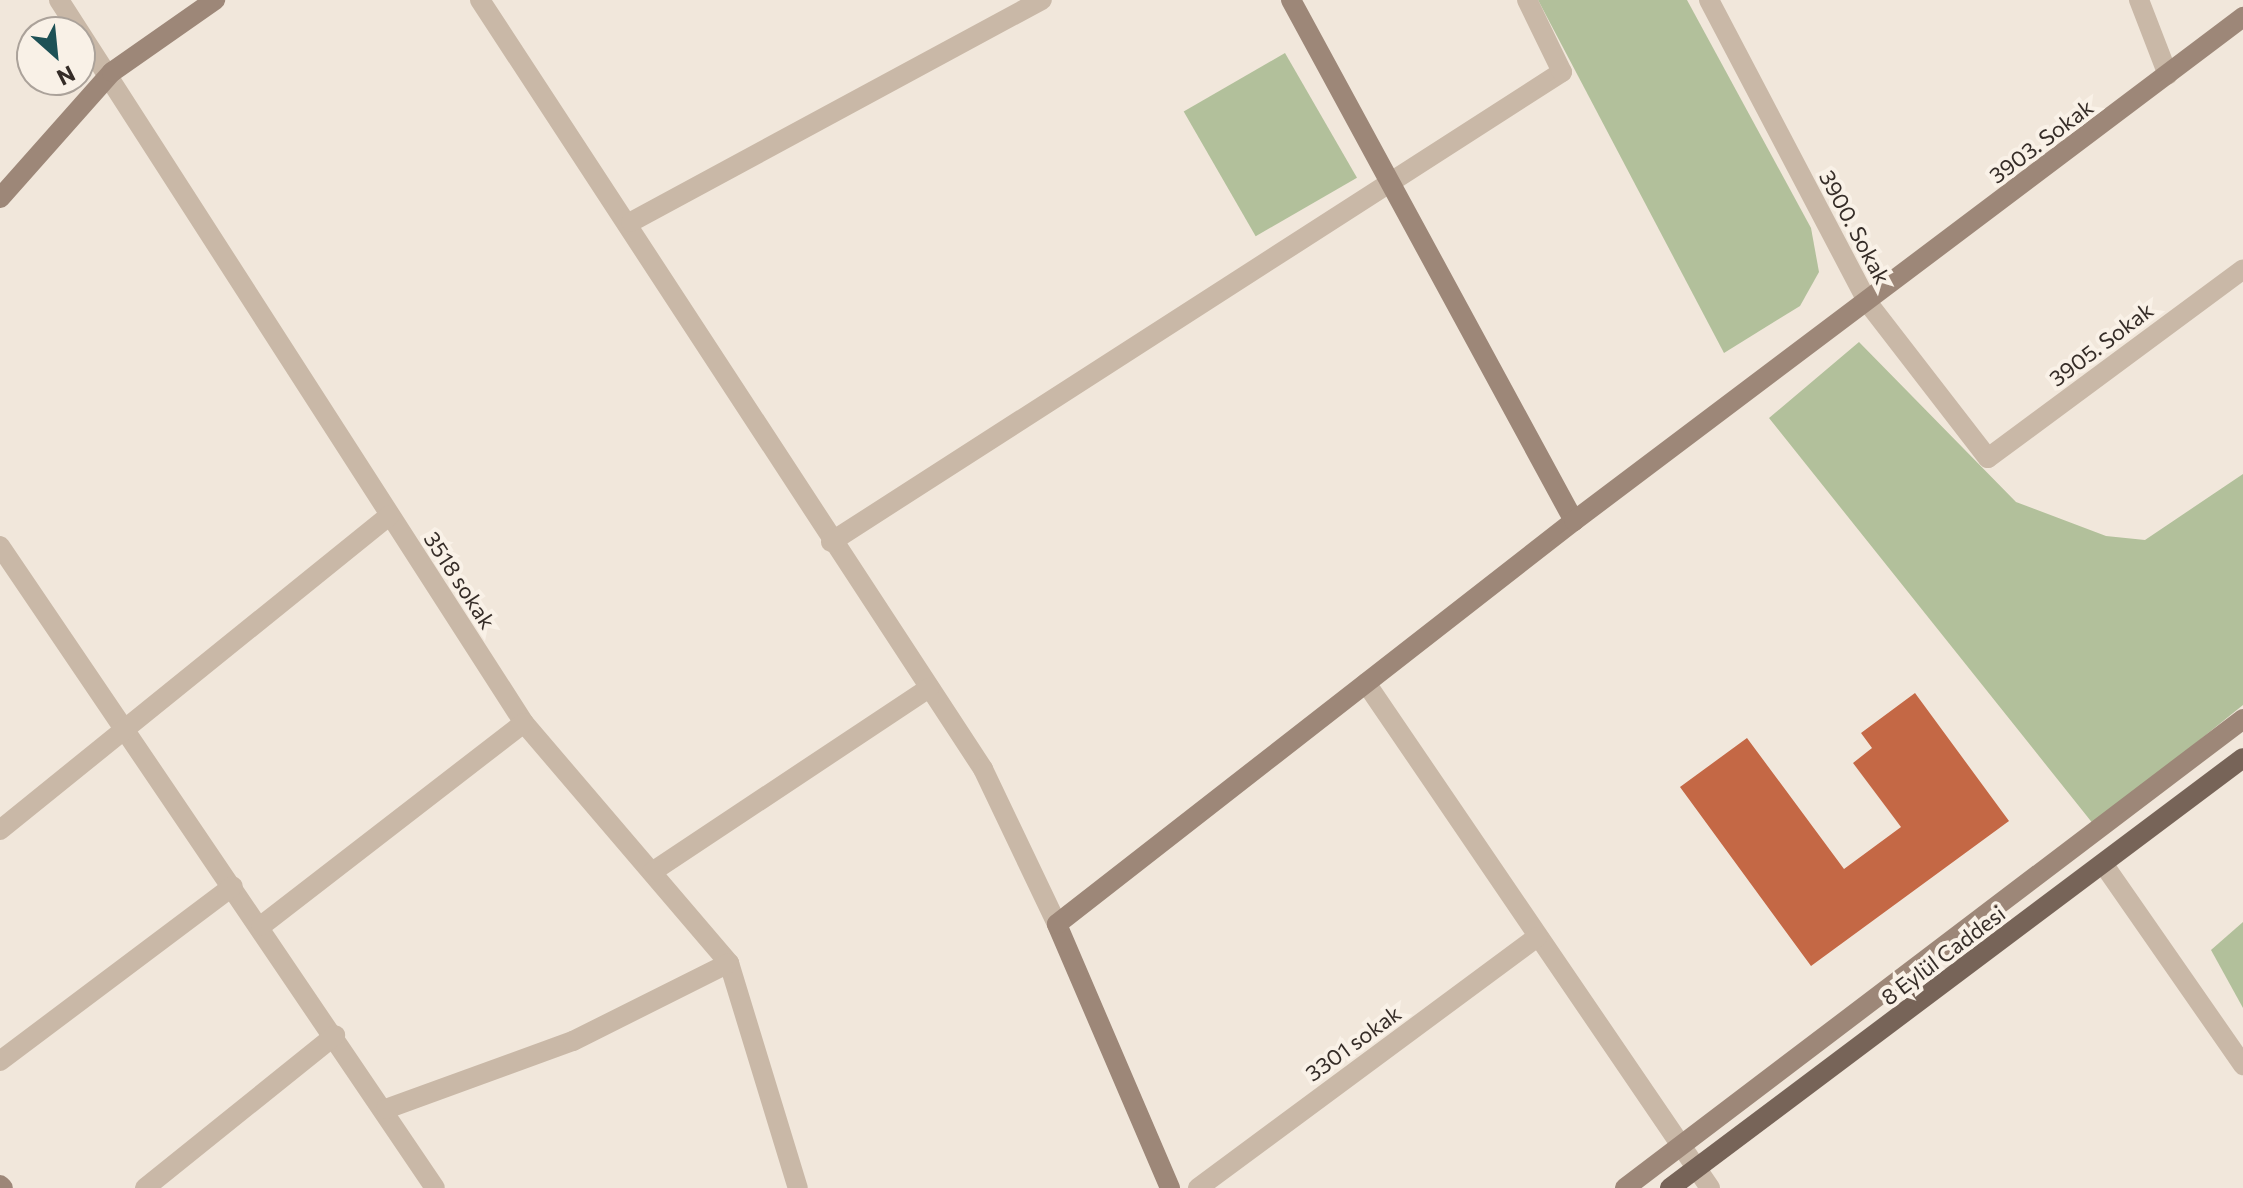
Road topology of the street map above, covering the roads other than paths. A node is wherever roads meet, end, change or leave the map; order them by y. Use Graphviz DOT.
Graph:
graph roads {
  1 [pos="59,0"];
  2 [pos="215,0"];
  3 [pos="480,0"];
  4 [pos="1042,0"];
  5 [pos="1291,0"];
  6 [pos="1527,0"];
  7 [pos="1709,0"];
  8 [pos="2139,0"];
  9 [pos="2243,17"];
  10 [pos="112,72"];
  11 [pos="2168,75"];
  12 [pos="1388,179"];
  13 [pos="0,198"];
  14 [pos="631,222"];
  15 [pos="2243,269"];
  16 [pos="1868,303"];
  17 [pos="1988,458"];
  18 [pos="390,515"];
  19 [pos="1574,521"];
  20 [pos="831,542"];
  21 [pos="0,546"];
  22 [pos="1366,683"];
  23 [pos="929,688"];
  24 [pos="2243,719"];
  25 [pos="524,723"];
  26 [pos="124,728"];
  27 [pos="2243,758"];
  28 [pos="0,830"];
  29 [pos="2104,865"];
  30 [pos="652,872"];
  31 [pos="233,886"];
  32 [pos="1057,924"];
  33 [pos="261,926"];
  34 [pos="1537,937"];
  35 [pos="729,963"];
  36 [pos="335,1035"];
  37 [pos="0,1061"];
  38 [pos="2243,1065"];
  39 [pos="386,1109"];
  40 [pos="1678,1148"];
  41 [pos="1695,1169"];
  42 [pos="145,1188"];
  43 [pos="435,1188"];
  44 [pos="798,1188"];
  45 [pos="1170,1188"];
  46 [pos="1198,1188"];
  47 [pos="1625,1188"];
  48 [pos="1670,1188"];
  49 [pos="1710,1188"];
  1 -- 10 [label="street, 3518 sokak"];
  2 -- 10 [label="street"];
  3 -- 14 [label="street"];
  4 -- 14 [label="street"];
  5 -- 12 [label="street"];
  6 -- 12 [label="street"];
  7 -- 16 [label="street, 3900. Sokak"];
  8 -- 11 [label="street"];
  9 -- 11 [label="street, 3903. Sokak"];
  10 -- 13 [label="street"];
  10 -- 18 [label="street, 3518 sokak"];
  11 -- 16 [label="street, 3903. Sokak"];
  12 -- 19 [label="street"];
  12 -- 20 [label="street"];
  14 -- 20 [label="street"];
  15 -- 17 [label="street, 3905. Sokak"];
  16 -- 17 [label="street, 3900. Sokak"];
  16 -- 19 [label="street, 3903. Sokak"];
  18 -- 25 [label="street, 3518 sokak"];
  18 -- 26 [label="street"];
  19 -- 22 [label="street, 3903. Sokak"];
  20 -- 23 [label="street"];
  21 -- 26 [label="street"];
  22 -- 32 [label="street, 3903. Sokak"];
  22 -- 34 [label="street"];
  23 -- 30 [label="street"];
  23 -- 32 [label="street"];
  24 -- 40 [label="street"];
  25 -- 30 [label="street, 3518 sokak"];
  25 -- 33 [label="street"];
  26 -- 28 [label="street"];
  26 -- 31 [label="street"];
  27 -- 29 [label="main road, 8 Eylül Caddesi"];
  29 -- 38 [label="street"];
  29 -- 41 [label="main road, 8 Eylül Caddesi"];
  30 -- 35 [label="street, 3518 sokak"];
  31 -- 33 [label="street"];
  31 -- 37 [label="street"];
  32 -- 45 [label="street"];
  33 -- 36 [label="street"];
  34 -- 40 [label="street"];
  34 -- 46 [label="street, 3301 sokak"];
  35 -- 39 [label="street"];
  35 -- 44 [label="street, 3518 sokak"];
  36 -- 39 [label="street"];
  36 -- 42 [label="street"];
  39 -- 43 [label="street"];
  40 -- 41 [label="street"];
  40 -- 47 [label="street"];
  41 -- 48 [label="main road, 8 Eylül Caddesi"];
  41 -- 49 [label="street"];
}
